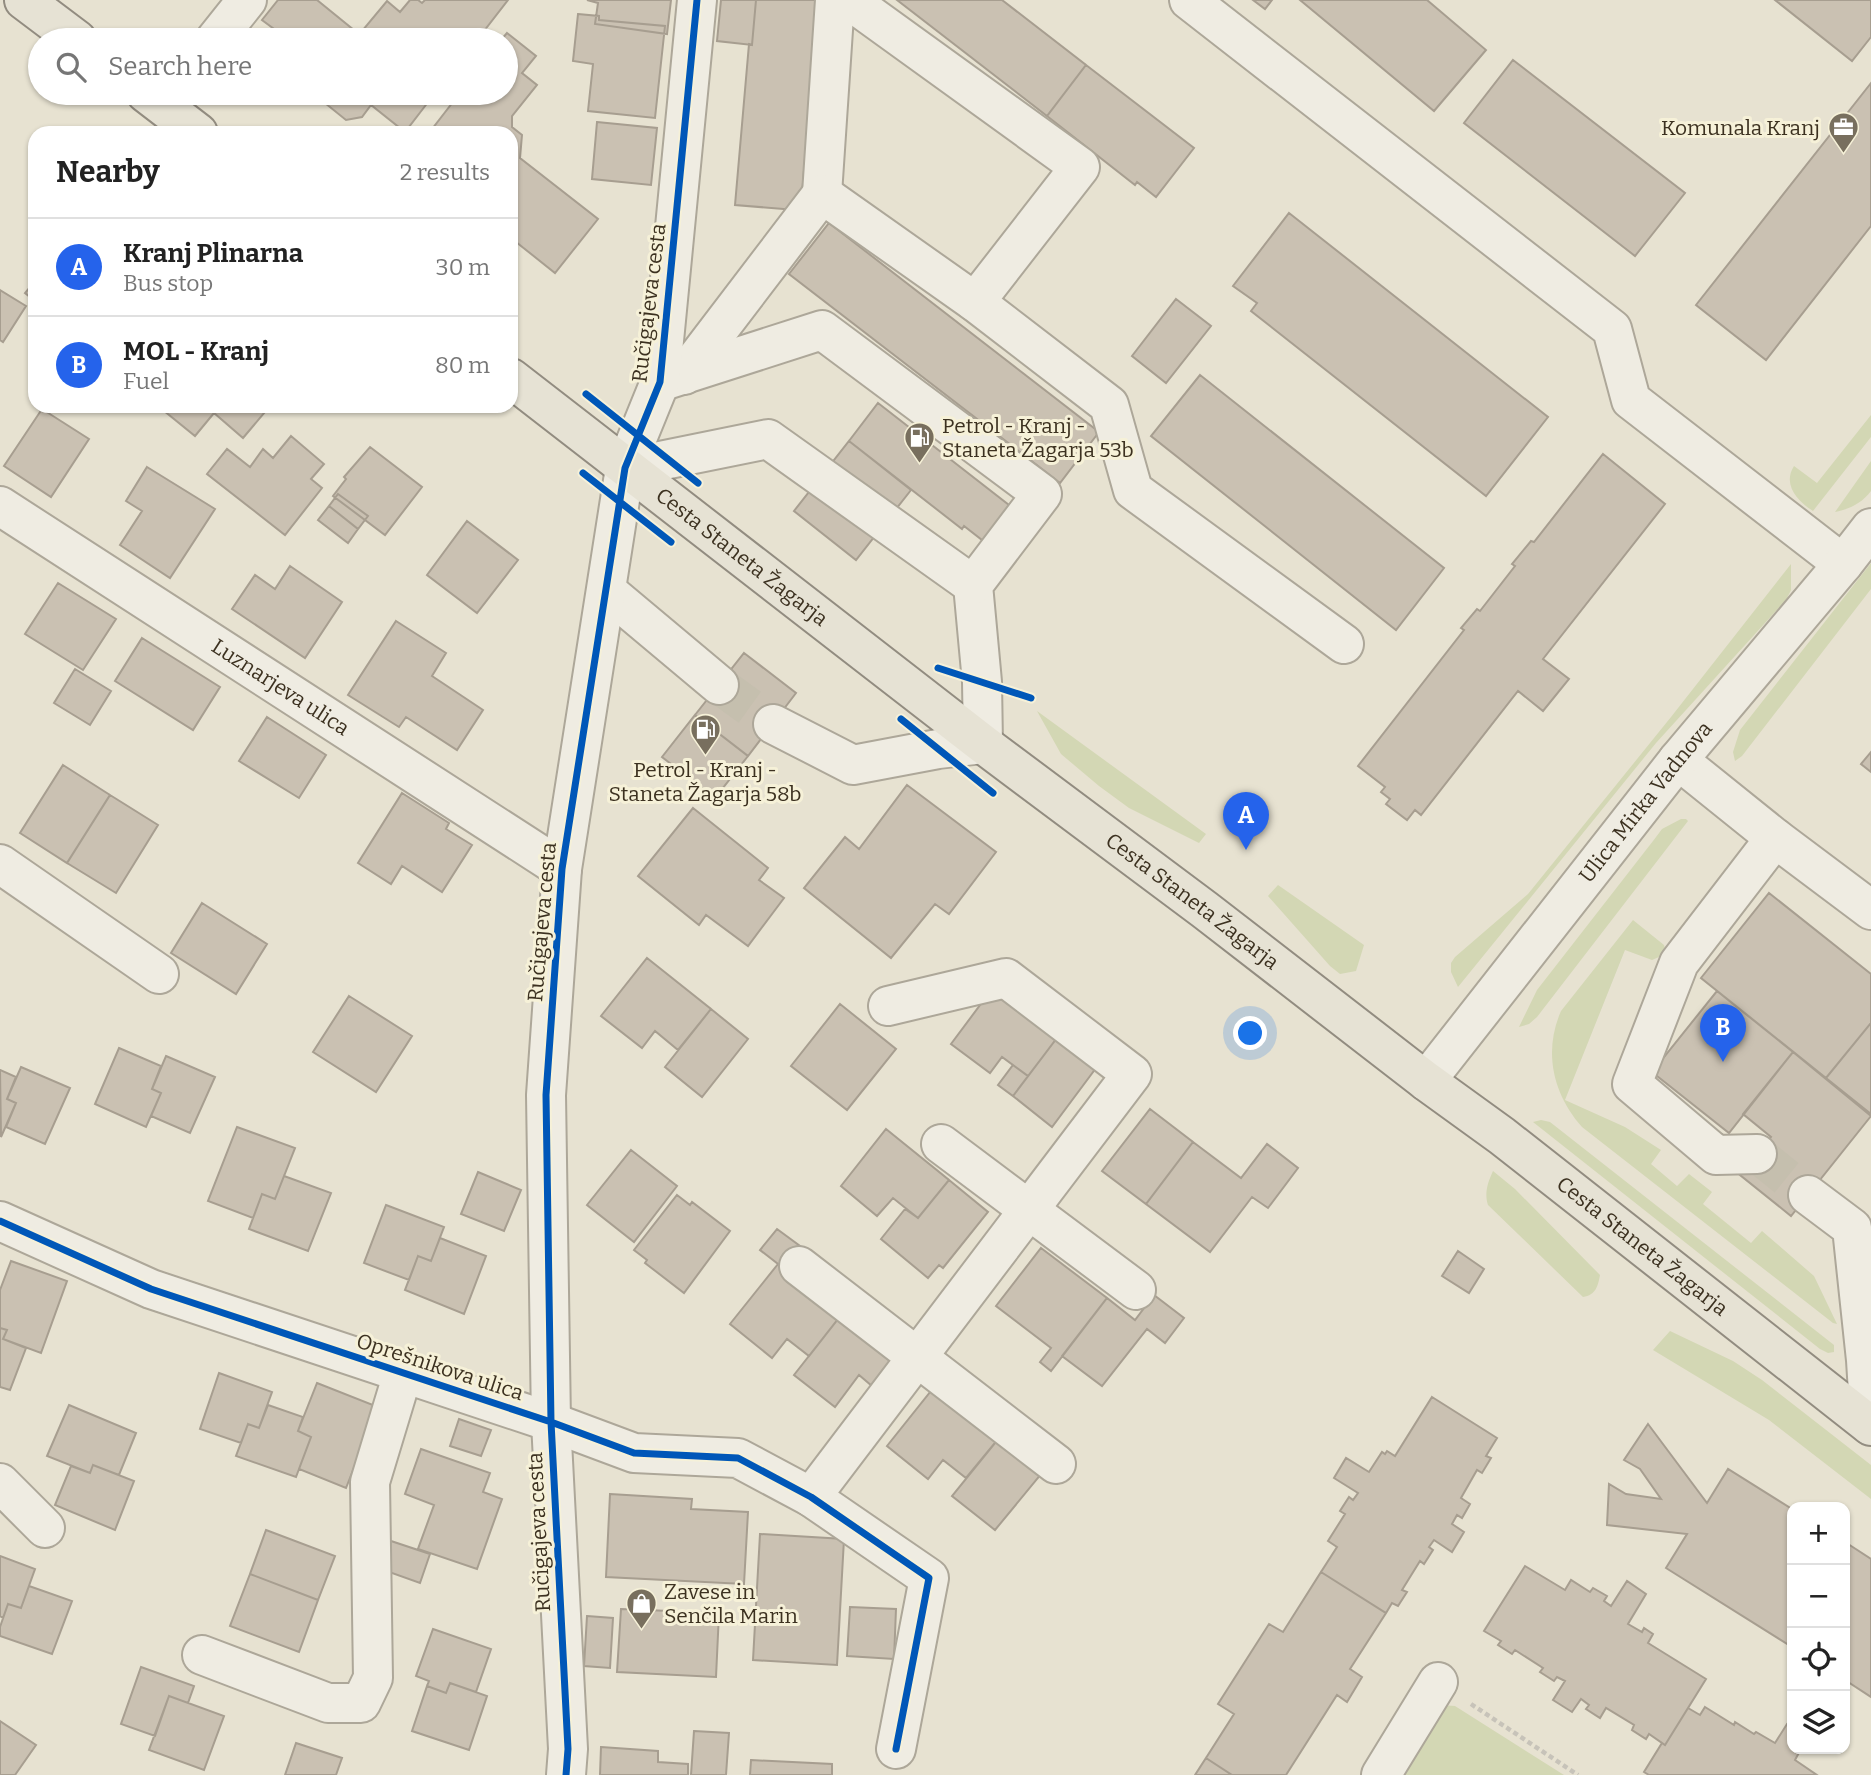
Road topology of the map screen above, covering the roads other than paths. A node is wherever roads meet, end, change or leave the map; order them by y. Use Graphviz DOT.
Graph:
graph roads {
  1 [pos="24,0"];
  2 [pos="247,0"];
  3 [pos="696,0"];
  4 [pos="835,0"];
  5 [pos="849,0"];
  6 [pos="1189,0"];
  7 [pos="61,28"];
  8 [pos="225,28"];
  9 [pos="170,105"];
  10 [pos="191,126"];
  11 [pos="822,194"];
  12 [pos="975,302"];
  13 [pos="672,379"];
  14 [pos="518,384"];
  15 [pos="625,468"];
  16 [pos="0,506"];
  17 [pos="1871,528"];
  18 [pos="1843,564"];
  19 [pos="973,585"];
  20 [pos="608,592"];
  21 [pos="1344,644"];
  22 [pos="719,685"];
  23 [pos="773,724"];
  24 [pos="983,744"];
  25 [pos="1678,760"];
  26 [pos="1775,838"];
  27 [pos="0,864"];
  28 [pos="562,869"];
  29 [pos="1871,910"];
  30 [pos="159,974"];
  31 [pos="888,1006"];
  32 [pos="1426,1081"];
  33 [pos="941,1144"];
  34 [pos="1757,1154"];
  35 [pos="1808,1195"];
  36 [pos="1029,1210"];
  37 [pos="0,1221"];
  38 [pos="799,1266"];
  39 [pos="1136,1290"];
  40 [pos="918,1358"];
  41 [pos="403,1373"];
  42 [pos="551,1422"];
  43 [pos="1870,1426"];
  44 [pos="1056,1464"];
  45 [pos="0,1483"];
  46 [pos="811,1497"];
  47 [pos="45,1528"];
  48 [pos="202,1655"];
  49 [pos="1438,1682"];
  50 [pos="896,1749"];
  51 [pos="566,1775"];
  52 [pos="1381,1775"];
  1 -- 7 [label="main road"];
  2 -- 8 [label="street"];
  3 -- 13 [label="street, Ručigajeva cesta"];
  4 -- 11 [label="street"];
  5 -- 12 [label="street"];
  6 -- 18 [label="street"];
  9 -- 10 [label="main road"];
  11 -- 12 [label="street"];
  11 -- 13 [label="street"];
  12 -- 21 [label="street"];
  13 -- 15 [label="street, Ručigajeva cesta"];
  13 -- 19 [label="street"];
  14 -- 15 [label="main road, Cesta Staneta Žagarja"];
  15 -- 19 [label="street"];
  15 -- 20 [label="street, Ručigajeva cesta"];
  15 -- 24 [label="main road, Cesta Staneta Žagarja"];
  16 -- 28 [label="street, Luznarjeva ulica"];
  17 -- 18 [label="street, Ulica Mirka Vadnova"];
  18 -- 25 [label="street, Ulica Mirka Vadnova"];
  19 -- 24 [label="street"];
  20 -- 22 [label="street"];
  20 -- 28 [label="street, Ručigajeva cesta"];
  23 -- 24 [label="street"];
  24 -- 32 [label="main road, Cesta Staneta Žagarja"];
  25 -- 26 [label="street"];
  25 -- 32 [label="street, Ulica Mirka Vadnova"];
  26 -- 29 [label="street"];
  26 -- 34 [label="street"];
  27 -- 30 [label="street"];
  28 -- 42 [label="street, Ručigajeva cesta"];
  31 -- 36 [label="street"];
  32 -- 43 [label="main road, Cesta Staneta Žagarja"];
  33 -- 36 [label="street"];
  35 -- 43 [label="street"];
  36 -- 39 [label="street"];
  36 -- 40 [label="street"];
  37 -- 41 [label="street, Oprešnikova ulica"];
  38 -- 40 [label="street"];
  40 -- 44 [label="street"];
  40 -- 46 [label="street"];
  41 -- 42 [label="street, Oprešnikova ulica"];
  41 -- 48 [label="street, Oprešnikova ulica"];
  42 -- 46 [label="street, Oprešnikova ulica"];
  42 -- 51 [label="street, Ručigajeva cesta"];
  45 -- 47 [label="street"];
  46 -- 50 [label="street, Oprešnikova ulica"];
  49 -- 52 [label="street"];
}
